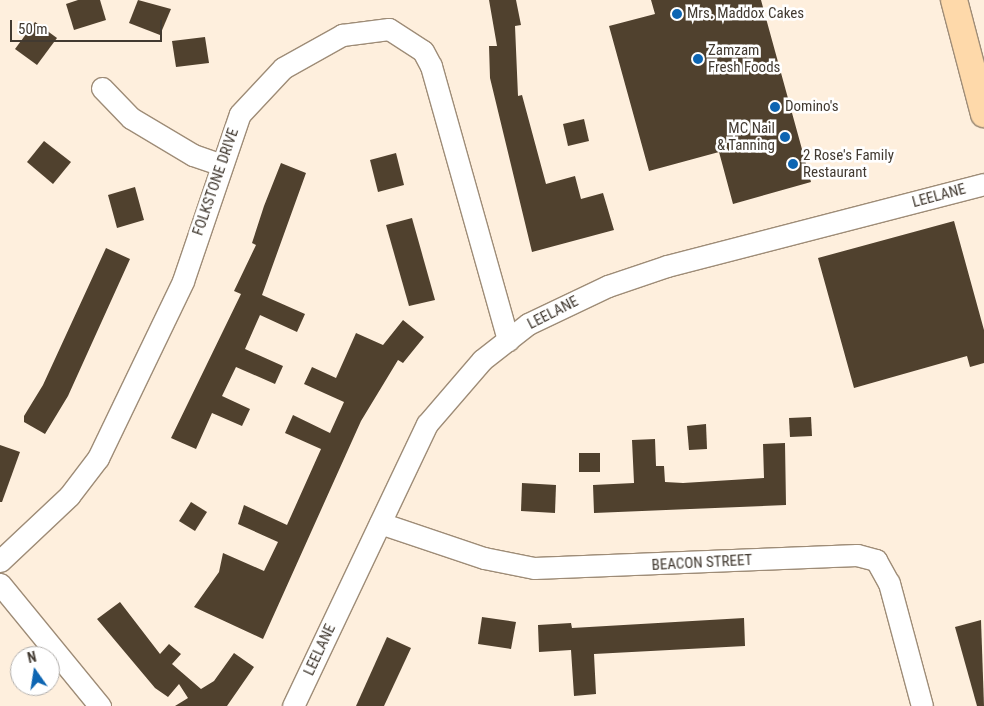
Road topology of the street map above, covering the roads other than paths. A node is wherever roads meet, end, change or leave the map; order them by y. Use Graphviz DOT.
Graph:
graph roads {
  1 [pos="954,0"];
  2 [pos="102,88"];
  3 [pos="984,114"];
  4 [pos="219,164"];
  5 [pos="984,184"];
  6 [pos="508,340"];
  7 [pos="380,522"];
  8 [pos="0,561"];
  9 [pos="0,584"];
  10 [pos="100,706"];
  11 [pos="293,706"];
  12 [pos="922,706"];
  1 -- 3 [label="main road"];
  2 -- 4 [label="street"];
  4 -- 6 [label="street, FOLKSTONE DRIVE"];
  4 -- 8 [label="street, FOLKSTONE DRIVE"];
  5 -- 6 [label="street, LEELANE"];
  6 -- 7 [label="street, LEELANE"];
  7 -- 11 [label="street, LEELANE"];
  7 -- 12 [label="street, BEACON STREET"];
  9 -- 10 [label="street"];
}
